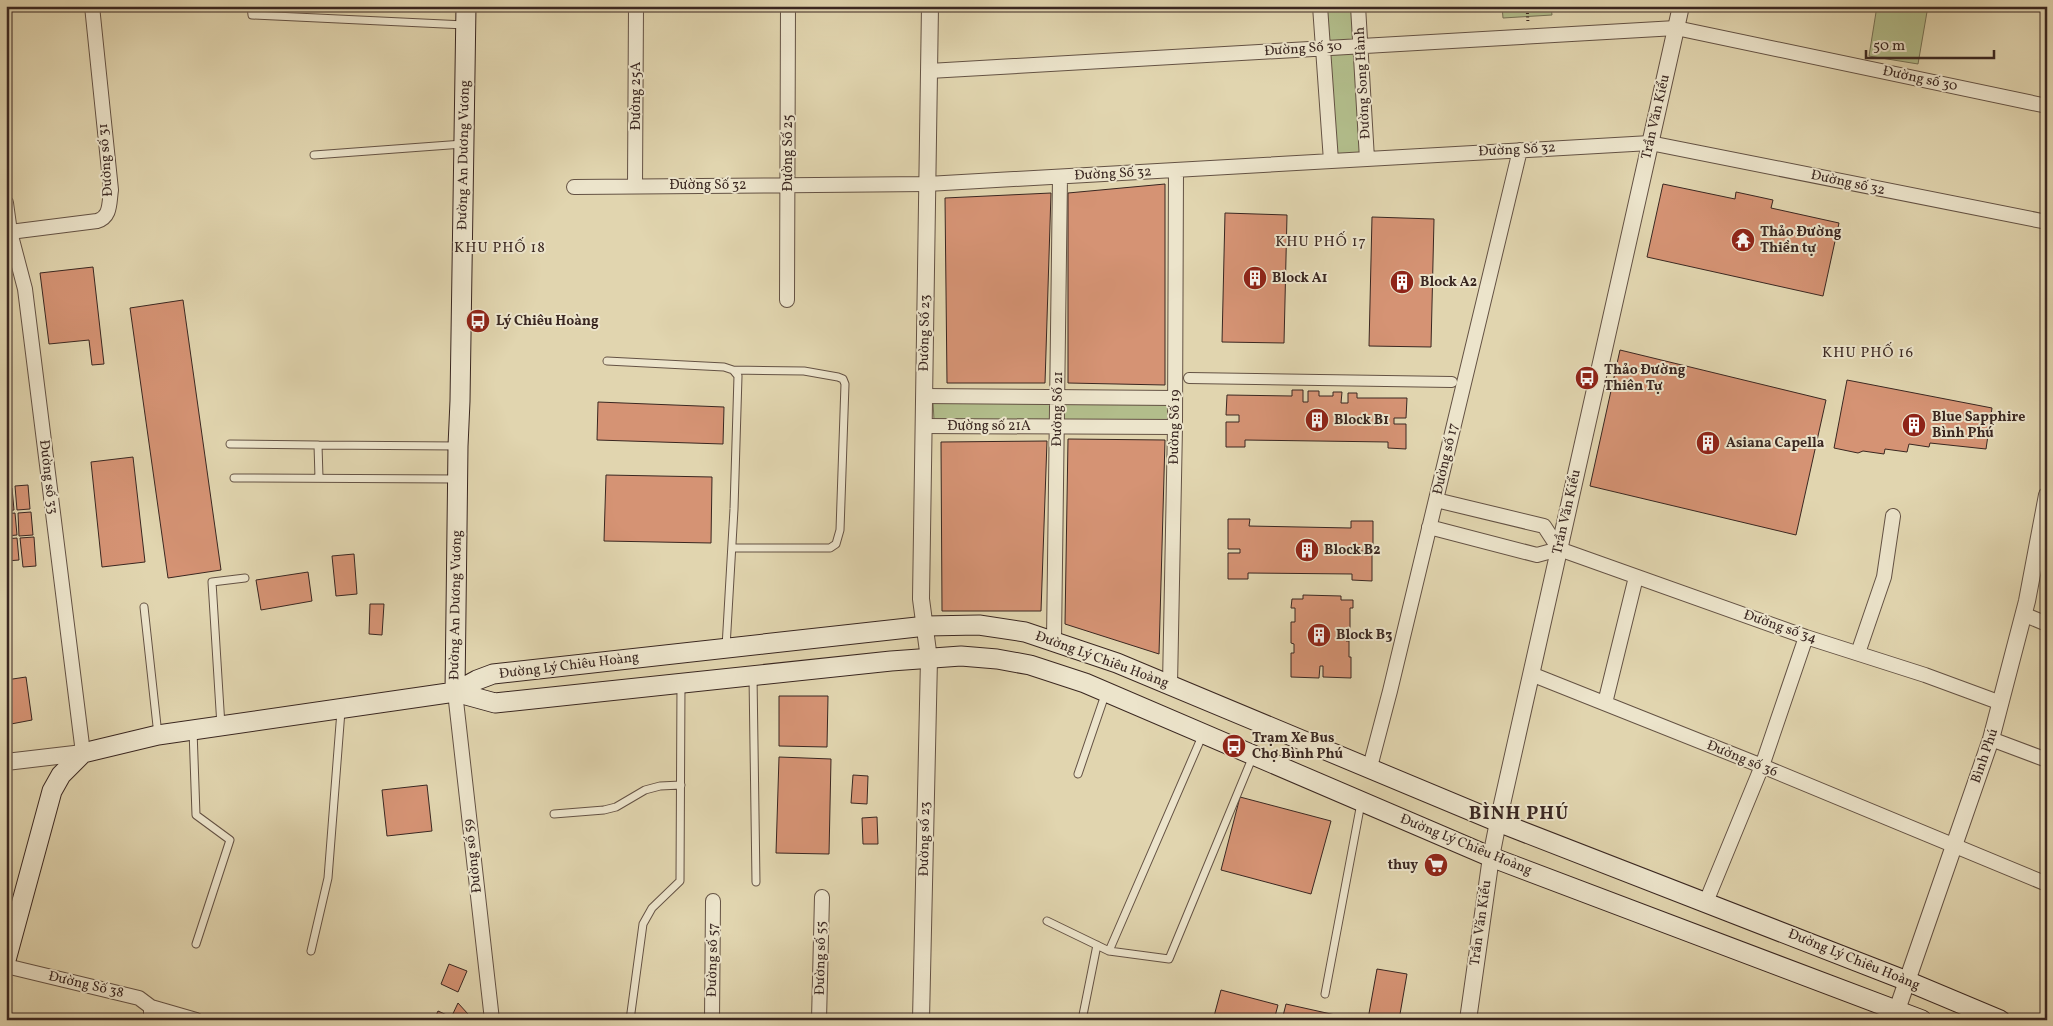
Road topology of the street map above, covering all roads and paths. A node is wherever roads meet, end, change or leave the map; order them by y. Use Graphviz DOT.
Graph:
graph roads {
  1 [pos="92,6"];
  2 [pos="251,6"];
  3 [pos="466,6"];
  4 [pos="636,6"];
  5 [pos="788,6"];
  6 [pos="930,6"];
  7 [pos="1320,6"];
  8 [pos="1358,6"];
  9 [pos="1681,6"];
  10 [pos="465,25"];
  11 [pos="1676,28"];
  12 [pos="1360,45"];
  13 [pos="1323,48"];
  14 [pos="929,71"];
  15 [pos="2047,106"];
  16 [pos="1650,143"];
  17 [pos="464,144"];
  18 [pos="1520,150"];
  19 [pos="314,155"];
  20 [pos="1367,159"];
  21 [pos="1330,161"];
  22 [pos="1176,170"];
  23 [pos="1060,177"];
  24 [pos="788,184"];
  25 [pos="927,184"];
  26 [pos="635,185"];
  27 [pos="574,187"];
  28 [pos="6,203"];
  29 [pos="2047,222"];
  30 [pos="10,232"];
  31 [pos="787,300"];
  32 [pos="607,361"];
  33 [pos="733,370"];
  34 [pos="1189,378"];
  35 [pos="1452,382"];
  36 [pos="924,396"];
  37 [pos="1058,397"];
  38 [pos="1175,398"];
  39 [pos="923,426"];
  40 [pos="1058,427"];
  41 [pos="1175,427"];
  42 [pos="230,444"];
  43 [pos="318,445"];
  44 [pos="458,446"];
  45 [pos="234,478"];
  46 [pos="319,478"];
  47 [pos="458,479"];
  48 [pos="2047,495"];
  49 [pos="1436,500"];
  50 [pos="1892,516"];
  51 [pos="1429,527"];
  52 [pos="732,548"];
  53 [pos="1559,549"];
  54 [pos="2041,550"];
  55 [pos="1636,577"];
  56 [pos="245,578"];
  57 [pos="144,607"];
  58 [pos="2023,614"];
  59 [pos="2047,624"];
  60 [pos="926,626"];
  61 [pos="1806,637"];
  62 [pos="1054,640"];
  63 [pos="726,648"];
  64 [pos="1858,653"];
  65 [pos="929,659"];
  66 [pos="1531,674"];
  67 [pos="753,676"];
  68 [pos="681,684"];
  69 [pos="1170,685"];
  70 [pos="455,692"];
  71 [pos="1106,692"];
  72 [pos="1605,703"];
  73 [pos="2001,703"];
  74 [pos="341,708"];
  75 [pos="221,726"];
  76 [pos="193,730"];
  77 [pos="1203,734"];
  78 [pos="158,735"];
  79 [pos="1991,739"];
  80 [pos="83,753"];
  81 [pos="1254,755"];
  82 [pos="2047,760"];
  83 [pos="6,762"];
  84 [pos="1762,766"];
  85 [pos="1370,767"];
  86 [pos="1078,774"];
  87 [pos="681,785"];
  88 [pos="1362,801"];
  89 [pos="554,814"];
  90 [pos="1498,822"];
  91 [pos="1954,845"];
  92 [pos="1491,857"];
  93 [pos="756,882"];
  94 [pos="2047,884"];
  95 [pos="822,897"];
  96 [pos="713,901"];
  97 [pos="1706,902"];
  98 [pos="1047,921"];
  99 [pos="196,944"];
  100 [pos="1097,946"];
  101 [pos="311,951"];
  102 [pos="1110,951"];
  103 [pos="6,960"];
  104 [pos="6,966"];
  105 [pos="1907,981"];
  106 [pos="1325,994"];
  107 [pos="1897,1010"];
  108 [pos="151,1013"];
  109 [pos="196,1020"];
  110 [pos="492,1020"];
  111 [pos="630,1020"];
  112 [pos="712,1020"];
  113 [pos="819,1020"];
  114 [pos="921,1020"];
  115 [pos="1082,1020"];
  116 [pos="1468,1020"];
  117 [pos="1922,1020"];
  118 [pos="2000,1020"];
  1 -- 30 [label="street, Đường số 31"];
  2 -- 10 [label="lane"];
  3 -- 10 [label="main road, Đường An Dương Vương"];
  4 -- 26 [label="street, Đường 25A"];
  5 -- 24 [label="street, Đường Số 25"];
  6 -- 14 [label="street, Đường Số 23"];
  7 -- 13 [label="street"];
  8 -- 12 [label="street, Đường Song Hành"];
  9 -- 11 [label="street, Trần Văn Kiểu"];
  10 -- 17 [label="main road, Đường An Dương Vương"];
  11 -- 12 [label="street, Đường Số 30"];
  11 -- 15 [label="street, Đường số 30"];
  11 -- 16 [label="street, Trần Văn Kiểu"];
  12 -- 13 [label="street, Đường Số 30"];
  12 -- 20 [label="street, Đường Song Hành"];
  13 -- 14 [label="street, Đường Số 30"];
  13 -- 21 [label="street"];
  14 -- 25 [label="street, Đường Số 23"];
  16 -- 18 [label="street, Đường Số 32"];
  16 -- 29 [label="street, Đường số 32"];
  16 -- 53 [label="street, Trần Văn Kiểu"];
  17 -- 19 [label="lane"];
  17 -- 44 [label="main road, Đường An Dương Vương"];
  18 -- 20 [label="street, Đường Số 32"];
  18 -- 49 [label="street, Đường số 17"];
  20 -- 21 [label="street, Đường Số 32"];
  21 -- 22 [label="street, Đường Số 32"];
  22 -- 23 [label="street, Đường Số 32"];
  22 -- 38 [label="street, Đường Số 19"];
  23 -- 25 [label="street, Đường Số 32"];
  23 -- 37 [label="street, Đường Số 21"];
  24 -- 25 [label="street, Đường Số 32"];
  24 -- 26 [label="street, Đường Số 32"];
  24 -- 31 [label="street, Đường Số 25"];
  25 -- 36 [label="street, Đường Số 23"];
  26 -- 27 [label="street, Đường Số 32"];
  28 -- 30 [label="street, Đường số 33"];
  30 -- 80 [label="street, Đường số 33"];
  32 -- 33 [label="lane"];
  33 -- 52 [label="lane"];
  33 -- 52 [label="lane"];
  34 -- 35 [label="street"];
  36 -- 37 [label="street"];
  36 -- 39 [label="street, Đường Số 23"];
  37 -- 38 [label="street"];
  37 -- 40 [label="street, Đường Số 21"];
  38 -- 41 [label="street, Đường Số 19"];
  39 -- 40 [label="street, Đường số 21A"];
  39 -- 60 [label="street, Đường Số 23"];
  40 -- 41 [label="street, Đường số 21A"];
  40 -- 62 [label="street, Đường Số 21"];
  41 -- 69 [label="street, Đường Số 19"];
  42 -- 43 [label="lane"];
  43 -- 44 [label="lane"];
  43 -- 46 [label="lane"];
  44 -- 47 [label="main road, Đường An Dương Vương"];
  45 -- 46 [label="lane"];
  46 -- 47 [label="lane"];
  47 -- 70 [label="main road, Đường An Dương Vương"];
  48 -- 54 [label="street, Bình Phú"];
  49 -- 51 [label="street, Đường số 17"];
  49 -- 53 [label="street"];
  50 -- 64 [label="street"];
  51 -- 53 [label="street"];
  51 -- 85 [label="street, Đường số 17"];
  52 -- 63 [label="lane"];
  53 -- 55 [label="street, Đường số 34"];
  53 -- 66 [label="street, Trần Văn Kiểu"];
  54 -- 58 [label="street, Bình Phú"];
  55 -- 61 [label="street, Đường số 34"];
  55 -- 72 [label="street"];
  56 -- 75 [label="lane"];
  57 -- 78 [label="lane"];
  58 -- 59 [label="street"];
  58 -- 73 [label="street, Bình Phú"];
  60 -- 62 [label="main road, Đường Lý Chiêu Hoàng"];
  60 -- 63 [label="main road, Đường Lý Chiêu Hoàng"];
  60 -- 65 [label="street, Đường Số 23"];
  61 -- 64 [label="street, Đường số 34"];
  61 -- 84 [label="street"];
  62 -- 69 [label="main road, Đường Lý Chiêu Hoàng"];
  63 -- 70 [label="main road, Đường Lý Chiêu Hoàng"];
  64 -- 73 [label="street, Đường số 34"];
  65 -- 67 [label="main road, Đường Lý Chiêu Hoàng"];
  65 -- 71 [label="main road, Đường Lý Chiêu Hoàng"];
  65 -- 114 [label="street, Đường số 23"];
  66 -- 72 [label="street, Đường số 36"];
  66 -- 90 [label="street, Trần Văn Kiểu"];
  67 -- 68 [label="main road, Đường Lý Chiêu Hoàng"];
  67 -- 93 [label="lane"];
  68 -- 70 [label="main road, Đường Lý Chiêu Hoàng"];
  68 -- 87 [label="lane"];
  69 -- 85 [label="main road, Đường Lý Chiêu Hoàng"];
  70 -- 74 [label="main road, Đường An Dương Vương"];
  70 -- 110 [label="street, Đường số 59"];
  71 -- 77 [label="main road, Đường Lý Chiêu Hoàng"];
  71 -- 86 [label="lane"];
  72 -- 84 [label="street, Đường số 36"];
  73 -- 79 [label="street, Bình Phú"];
  74 -- 75 [label="main road, Đường An Dương Vương"];
  74 -- 101 [label="lane"];
  75 -- 76 [label="main road, Đường An Dương Vương"];
  76 -- 78 [label="main road, Đường An Dương Vương"];
  76 -- 99 [label="lane"];
  77 -- 81 [label="main road, Đường Lý Chiêu Hoàng"];
  77 -- 102 [label="lane"];
  78 -- 80 [label="main road, Đường An Dương Vương"];
  79 -- 82 [label="street"];
  79 -- 91 [label="street, Bình Phú"];
  80 -- 83 [label="street"];
  80 -- 103 [label="main road"];
  81 -- 88 [label="main road, Đường Lý Chiêu Hoàng"];
  81 -- 102 [label="lane"];
  84 -- 91 [label="street, Đường số 36"];
  84 -- 97 [label="street"];
  85 -- 90 [label="main road, Đường Lý Chiêu Hoàng"];
  87 -- 89 [label="lane"];
  87 -- 111 [label="lane"];
  88 -- 92 [label="main road, Đường Lý Chiêu Hoàng"];
  88 -- 106 [label="lane"];
  90 -- 92 [label="street, Trần Văn Kiểu"];
  90 -- 97 [label="main road, Đường Lý Chiêu Hoàng"];
  91 -- 94 [label="street, Đường số 36"];
  91 -- 105 [label="street, Bình Phú"];
  92 -- 107 [label="main road, Đường Lý Chiêu Hoàng"];
  92 -- 116 [label="street, Trần Văn Kiểu"];
  95 -- 113 [label="street, Đường số 55"];
  96 -- 112 [label="street, Đường số 57"];
  97 -- 105 [label="main road, Đường Lý Chiêu Hoàng"];
  98 -- 100 [label="lane"];
  100 -- 102 [label="lane"];
  100 -- 115 [label="lane"];
  104 -- 108 [label="street, Đường Số 38"];
  105 -- 107 [label="street, Bình Phú"];
  105 -- 118 [label="main road, Đường Lý Chiêu Hoàng"];
  107 -- 117 [label="main road, Đường Lý Chiêu Hoàng"];
  108 -- 109 [label="street, Đường Số 38"];
}
